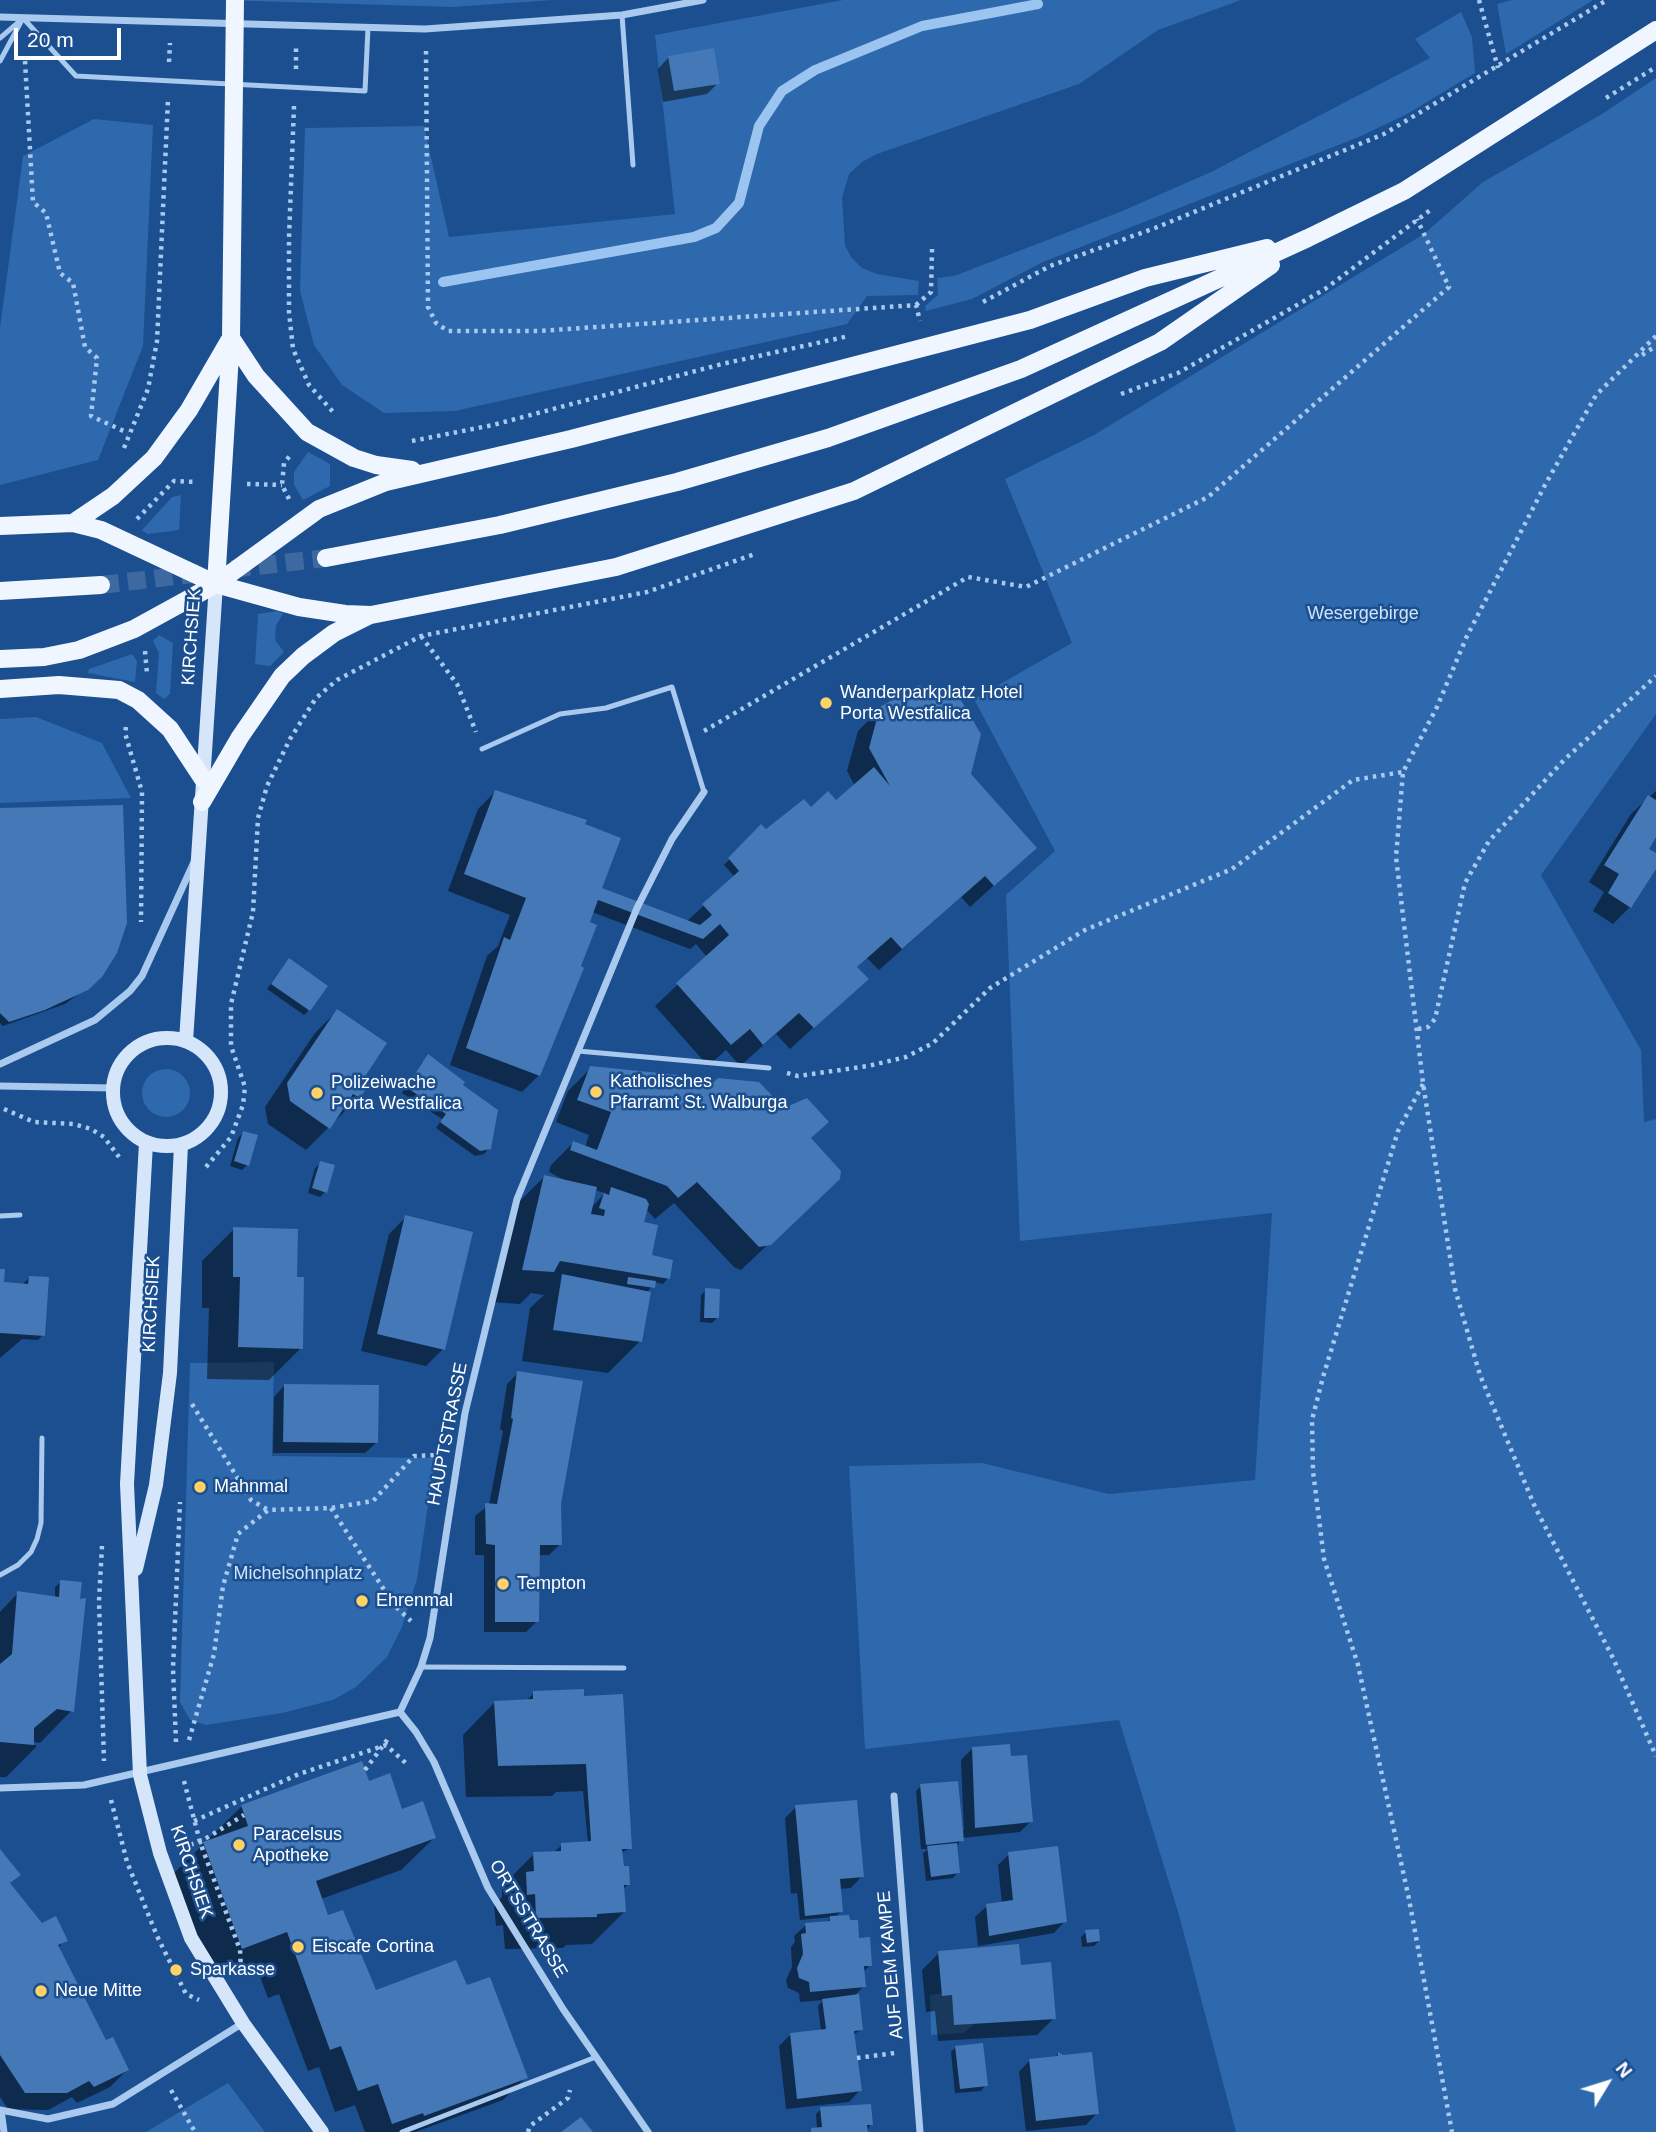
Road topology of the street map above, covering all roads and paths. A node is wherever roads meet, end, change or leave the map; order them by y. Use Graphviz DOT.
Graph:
graph roads {
  1 [pos="235,0"];
  2 [pos="703,0"];
  3 [pos="1479,0"];
  4 [pos="1607,0"];
  5 [pos="622,15"];
  6 [pos="0,17"];
  7 [pos="23,19"];
  8 [pos="368,28"];
  9 [pos="425,29"];
  10 [pos="1656,30"];
  11 [pos="297,33"];
  12 [pos="0,38"];
  13 [pos="170,41"];
  14 [pos="0,61"];
  15 [pos="1498,68"];
  16 [pos="169,69"];
  17 [pos="295,74"];
  18 [pos="168,96"];
  19 [pos="294,101"];
  20 [pos="633,165"];
  21 [pos="1418,219"];
  22 [pos="1308,239"];
  23 [pos="932,249"];
  24 [pos="916,305"];
  25 [pos="976,306"];
  26 [pos="931,318"];
  27 [pos="919,321"];
  28 [pos="906,324"];
  29 [pos="854,335"];
  30 [pos="1656,336"];
  31 [pos="231,338"];
  32 [pos="1656,346"];
  33 [pos="1635,359"];
  34 [pos="336,415"];
  35 [pos="128,433"];
  36 [pos="399,443"];
  37 [pos="299,444"];
  38 [pos="123,453"];
  39 [pos="426,470"];
  40 [pos="182,482"];
  41 [pos="266,485"];
  42 [pos="73,523"];
  43 [pos="132,524"];
  44 [pos="0,526"];
  45 [pos="326,558"];
  46 [pos="216,584"];
  47 [pos="102,585"];
  48 [pos="0,591"];
  49 [pos="371,615"];
  50 [pos="143,647"];
  51 [pos="0,659"];
  52 [pos="1656,676"];
  53 [pos="147,682"];
  54 [pos="0,689"];
  55 [pos="127,722"];
  56 [pos="688,740"];
  57 [pos="482,749"];
  58 [pos="1403,772"];
  59 [pos="203,779"];
  60 [pos="704,792"];
  61 [pos="202,802"];
  62 [pos="200,848"];
  63 [pos="138,934"];
  64 [pos="1418,1029"];
  65 [pos="187,1041"];
  66 [pos="578,1051"];
  67 [pos="0,1064"];
  68 [pos="769,1068"];
  69 [pos="1423,1083"];
  70 [pos="0,1086"];
  71 [pos="113,1088"];
  72 [pos="0,1107"];
  73 [pos="146,1143"];
  74 [pos="181,1145"];
  75 [pos="122,1164"];
  76 [pos="202,1173"];
  77 [pos="20,1215"];
  78 [pos="0,1216"];
  79 [pos="185,1392"];
  80 [pos="42,1437"];
  81 [pos="458,1455"];
  82 [pos="181,1489"];
  83 [pos="331,1508"];
  84 [pos="268,1510"];
  85 [pos="0,1574"];
  86 [pos="132,1588"];
  87 [pos="429,1638"];
  88 [pos="421,1667"];
  89 [pos="624,1668"];
  90 [pos="400,1712"];
  91 [pos="386,1745"];
  92 [pos="1656,1756"];
  93 [pos="181,1765"];
  94 [pos="411,1768"];
  95 [pos="365,1770"];
  96 [pos="140,1774"];
  97 [pos="183,1775"];
  98 [pos="0,1788"];
  99 [pos="894,1796"];
  100 [pos="244,1815"];
  101 [pos="193,1819"];
  102 [pos="200,1842"];
  103 [pos="241,1974"];
  104 [pos="243,2023"];
  105 [pos="914,2050"];
  106 [pos="596,2057"];
  107 [pos="857,2057"];
  108 [pos="576,2066"];
  109 [pos="163,2075"];
  110 [pos="1,2110"];
  111 [pos="4,2132"];
  112 [pos="195,2132"];
  113 [pos="321,2132"];
  114 [pos="402,2132"];
  115 [pos="528,2132"];
  116 [pos="648,2132"];
  117 [pos="920,2132"];
  118 [pos="1452,2132"];
  1 -- 31 [label="main road, KIRCHSIEK"];
  2 -- 5 [label="street"];
  3 -- 15 [label="path"];
  4 -- 15 [label="path"];
  5 -- 9 [label="street"];
  5 -- 20 [label="lane"];
  6 -- 7 [label="street"];
  7 -- 8 [label="street"];
  7 -- 8 [label="lane"];
  7 -- 12 [label="lane"];
  7 -- 14 [label="lane"];
  7 -- 35 [label="path"];
  8 -- 9 [label="street"];
  9 -- 24 [label="path"];
  10 -- 22 [label="main road"];
  11 -- 17 [label="path"];
  13 -- 16 [label="path"];
  15 -- 25 [label="path"];
  18 -- 35 [label="path"];
  19 -- 34 [label="path"];
  21 -- 56 [label="path"];
  22 -- 39 [label="main road"];
  22 -- 45 [label="main road"];
  22 -- 49 [label="main road"];
  23 -- 24 [label="path"];
  24 -- 27 [label="path"];
  26 -- 27 [label="path"];
  27 -- 28 [label="path"];
  29 -- 36 [label="path"];
  30 -- 33 [label="path"];
  31 -- 39 [label="main road"];
  31 -- 42 [label="main road"];
  31 -- 46 [label="main road, KIRCHSIEK"];
  32 -- 33 [label="path"];
  33 -- 58 [label="path"];
  35 -- 38 [label="path"];
  37 -- 41 [label="path"];
  39 -- 46 [label="main road"];
  40 -- 43 [label="path"];
  42 -- 44 [label="main road"];
  42 -- 46 [label="main road"];
  46 -- 49 [label="main road"];
  46 -- 51 [label="main road"];
  46 -- 59 [label="main road, KIRCHSIEK"];
  47 -- 48 [label="main road"];
  49 -- 61 [label="main road"];
  50 -- 53 [label="path"];
  52 -- 64 [label="path"];
  54 -- 59 [label="main road"];
  55 -- 63 [label="path"];
  56 -- 57 [label="lane"];
  56 -- 60 [label="lane"];
  57 -- 76 [label="path"];
  58 -- 64 [label="path"];
  58 -- 68 [label="path"];
  59 -- 61 [label="main road, KIRCHSIEK"];
  60 -- 66 [label="street, HAUPTSTRASSE"];
  61 -- 62 [label="main road, KIRCHSIEK"];
  62 -- 65 [label="main road, KIRCHSIEK"];
  62 -- 67 [label="street"];
  64 -- 69 [label="path"];
  65 -- 71 [label="main road"];
  65 -- 74 [label="main road"];
  66 -- 68 [label="lane"];
  66 -- 81 [label="street, HAUPTSTRASSE"];
  69 -- 92 [label="path"];
  69 -- 118 [label="path"];
  70 -- 71 [label="street"];
  71 -- 73 [label="main road"];
  72 -- 75 [label="path"];
  73 -- 74 [label="main road"];
  73 -- 86 [label="main road, KIRCHSIEK"];
  74 -- 86 [label="main road, KIRCHSIEK"];
  77 -- 78 [label="lane"];
  79 -- 84 [label="path"];
  80 -- 85 [label="lane"];
  81 -- 83 [label="path"];
  81 -- 87 [label="street, HAUPTSTRASSE"];
  82 -- 93 [label="path"];
  83 -- 84 [label="path"];
  83 -- 87 [label="path"];
  84 -- 93 [label="path"];
  86 -- 96 [label="main road, KIRCHSIEK"];
  87 -- 88 [label="street, HAUPTSTRASSE"];
  88 -- 89 [label="lane"];
  88 -- 90 [label="street, HAUPTSTRASSE"];
  90 -- 93 [label="street"];
  90 -- 106 [label="street, ORTSSTRASSE"];
  91 -- 94 [label="path"];
  91 -- 95 [label="path"];
  91 -- 101 [label="path"];
  93 -- 96 [label="street"];
  96 -- 98 [label="street"];
  96 -- 104 [label="main road, KIRCHSIEK"];
  97 -- 101 [label="path"];
  99 -- 105 [label="street, AUF DEM KAMPE"];
  100 -- 102 [label="path"];
  101 -- 102 [label="path"];
  102 -- 103 [label="path"];
  104 -- 109 [label="street"];
  104 -- 113 [label="main road, KIRCHSIEK"];
  105 -- 107 [label="path"];
  105 -- 117 [label="street, AUF DEM KAMPE"];
  106 -- 108 [label="lane"];
  106 -- 116 [label="street, ORTSSTRASSE"];
  108 -- 114 [label="lane"];
  108 -- 115 [label="path"];
  109 -- 110 [label="street"];
  109 -- 112 [label="path"];
  110 -- 111 [label="street"];
}
